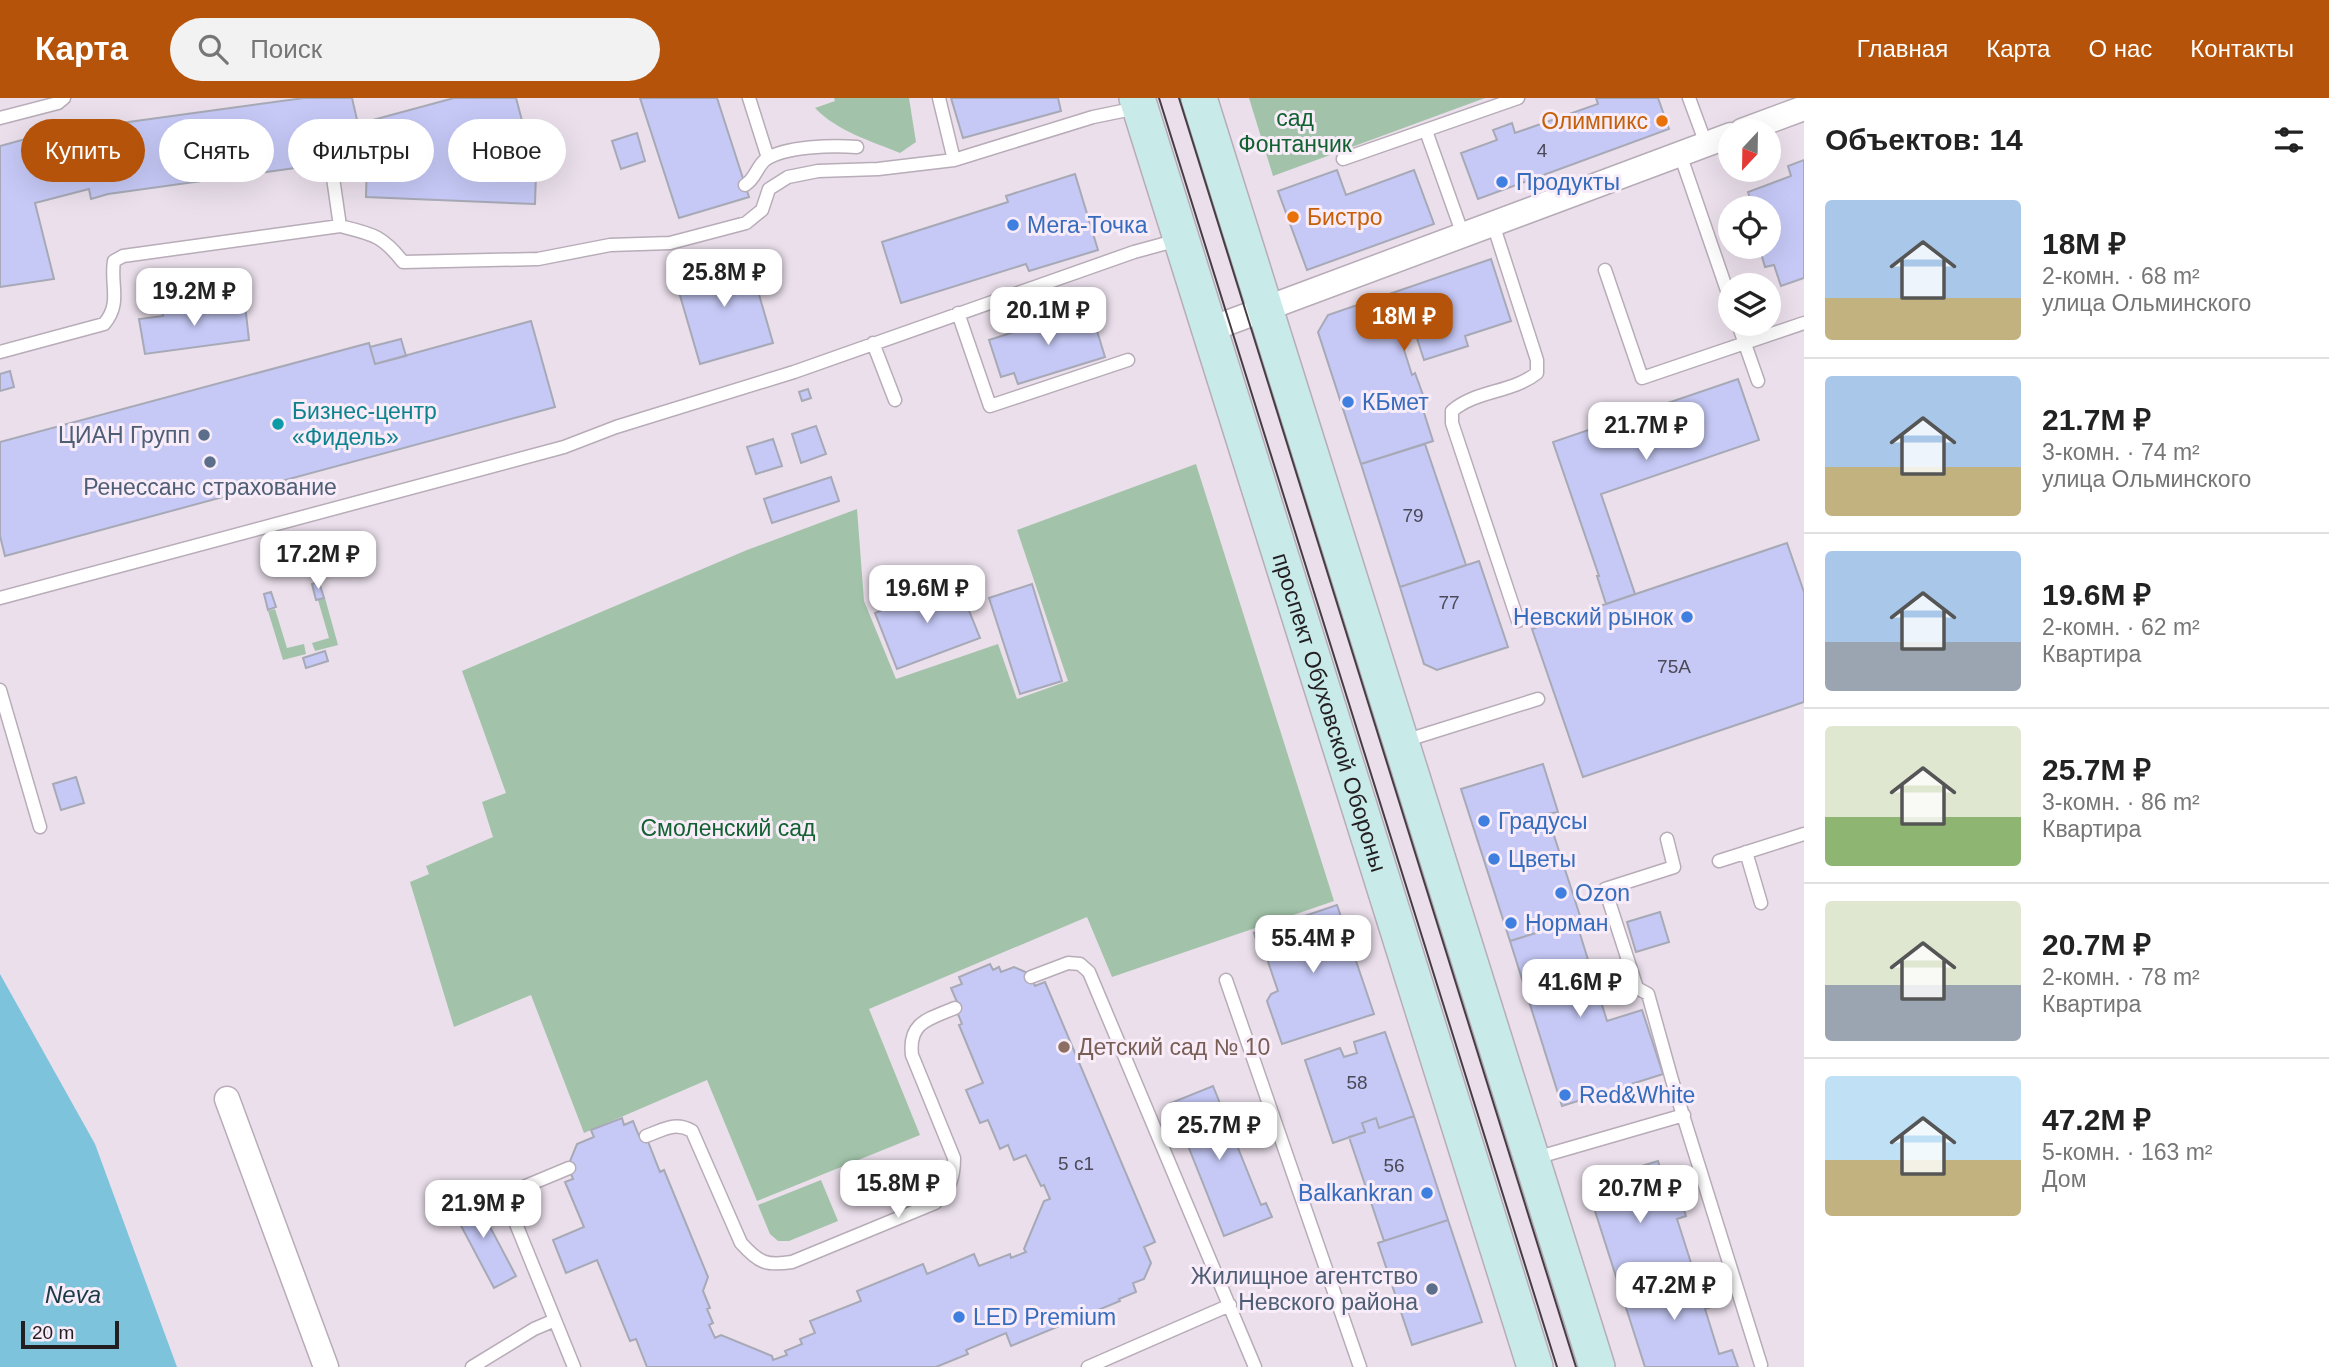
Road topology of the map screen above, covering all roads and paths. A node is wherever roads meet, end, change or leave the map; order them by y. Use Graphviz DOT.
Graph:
graph roads {
  1 [pos="64,98"];
  2 [pos="749,98"];
  3 [pos="939,98"];
  4 [pos="1199,98"];
  5 [pos="1518,98"];
  6 [pos="1689,98"];
  7 [pos="1139,103"];
  8 [pos="1804,108"];
  9 [pos="0,118"];
  10 [pos="1774,119"];
  11 [pos="1426,131"];
  12 [pos="1718,140"];
  13 [pos="1706,144"];
  14 [pos="857,147"];
  15 [pos="1680,154"];
  16 [pos="768,158"];
  17 [pos="1343,159"];
  18 [pos="954,160"];
  19 [pos="334,182"];
  20 [pos="745,185"];
  21 [pos="1493,224"];
  22 [pos="340,226"];
  23 [pos="1463,235"];
  24 [pos="1182,239"];
  25 [pos="1605,270"];
  26 [pos="1721,273"];
  27 [pos="1266,309"];
  28 [pos="958,313"];
  29 [pos="1804,323"];
  30 [pos="1211,329"];
  31 [pos="1742,336"];
  32 [pos="873,342"];
  33 [pos="1745,343"];
  34 [pos="0,352"];
  35 [pos="1128,360"];
  36 [pos="1758,381"];
  37 [pos="895,400"];
  38 [pos="0,598"];
  39 [pos="1518,621"];
  40 [pos="0,690"];
  41 [pos="1538,699"];
  42 [pos="1401,742"];
  43 [pos="40,827"];
  44 [pos="1804,834"];
  45 [pos="1667,839"];
  46 [pos="1746,852"];
  47 [pos="1719,861"];
  48 [pos="1761,903"];
  49 [pos="1031,977"];
  50 [pos="1226,980"];
  51 [pos="956,1008"];
  52 [pos="227,1099"];
  53 [pos="1684,1115"];
  54 [pos="646,1136"];
  55 [pos="1532,1159"];
  56 [pos="569,1168"];
  57 [pos="1230,1306"];
  58 [pos="555,1320"];
  59 [pos="1761,1365"];
  60 [pos="326,1367"];
  61 [pos="472,1367"];
  62 [pos="574,1367"];
  63 [pos="1087,1367"];
  64 [pos="1255,1367"];
  65 [pos="1360,1367"];
  66 [pos="1535,1367"];
  67 [pos="1597,1367"];
  1 -- 9 [label="lane"];
  2 -- 16 [label="lane"];
  3 -- 18 [label="lane"];
  4 -- 27 [label="main road"];
  5 -- 11 [label="lane"];
  6 -- 13 [label="lane"];
  7 -- 18 [label="lane"];
  7 -- 24 [label="main road, проспект Обуховской Обороны"];
  8 -- 10 [label="street"];
  11 -- 17 [label="lane"];
  11 -- 23 [label="lane"];
  12 -- 13 [label="street"];
  13 -- 15 [label="street"];
  14 -- 16 [label="lane"];
  15 -- 21 [label="street"];
  15 -- 26 [label="lane"];
  16 -- 20 [label="lane"];
  18 -- 22 [label="lane"];
  19 -- 22 [label="lane"];
  21 -- 23 [label="street"];
  21 -- 39 [label="lane"];
  22 -- 34 [label="lane"];
  23 -- 27 [label="street"];
  24 -- 28 [label="lane"];
  24 -- 30 [label="main road, проспект Обуховской Обороны"];
  25 -- 33 [label="lane"];
  27 -- 30 [label="street"];
  27 -- 42 [label="main road"];
  28 -- 32 [label="lane"];
  28 -- 35 [label="lane"];
  29 -- 33 [label="lane"];
  30 -- 66 [label="main road, проспект Обуховской Обороны"];
  31 -- 33 [label="lane"];
  32 -- 37 [label="lane"];
  32 -- 38 [label="lane"];
  33 -- 36 [label="lane"];
  40 -- 43 [label="lane"];
  41 -- 42 [label="lane"];
  42 -- 55 [label="main road"];
  44 -- 46 [label="lane"];
  45 -- 53 [label="lane"];
  46 -- 47 [label="lane"];
  46 -- 48 [label="lane"];
  49 -- 57 [label="lane"];
  50 -- 65 [label="lane"];
  51 -- 54 [label="lane"];
  52 -- 60 [label="street"];
  53 -- 55 [label="lane"];
  53 -- 59 [label="lane"];
  55 -- 67 [label="main road"];
  56 -- 58 [label="lane"];
  57 -- 63 [label="lane"];
  57 -- 64 [label="lane"];
  58 -- 61 [label="lane"];
  58 -- 62 [label="lane"];
}
